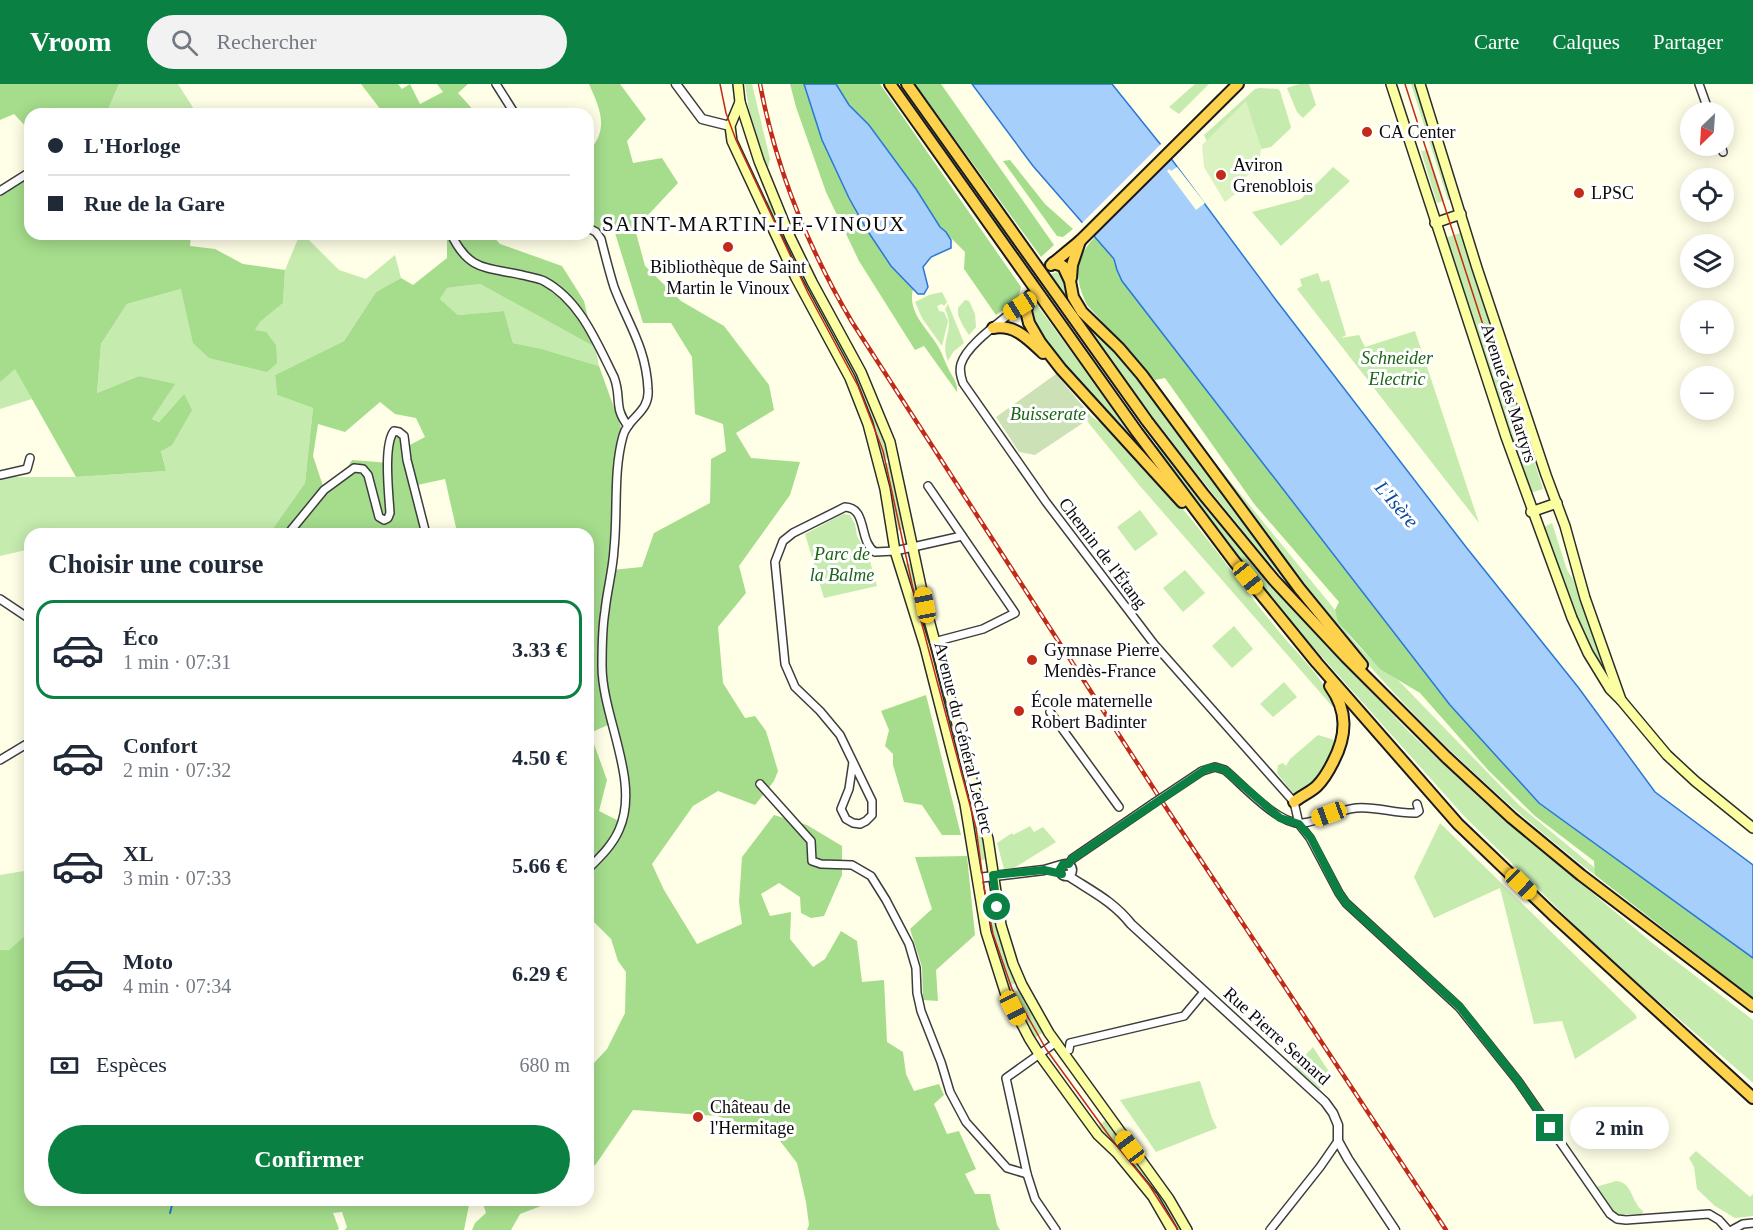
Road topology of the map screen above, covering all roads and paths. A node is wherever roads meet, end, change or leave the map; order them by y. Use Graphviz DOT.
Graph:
graph roads {
  1 [pos="496,84"];
  2 [pos="676,84"];
  3 [pos="738,84"];
  4 [pos="891,84"];
  5 [pos="907,84"];
  6 [pos="1238,84"];
  7 [pos="1391,84"];
  8 [pos="1420,84"];
  9 [pos="1700,84"];
  10 [pos="740,102"];
  11 [pos="1706,102"];
  12 [pos="511,108"];
  13 [pos="745,114"];
  14 [pos="734,126"];
  15 [pos="759,161"];
  16 [pos="24,176"];
  17 [pos="0,191"];
  18 [pos="1461,214"];
  19 [pos="1435,223"];
  20 [pos="594,231"];
  21 [pos="455,240"];
  22 [pos="1080,241"];
  23 [pos="1070,281"];
  24 [pos="1030,296"];
  25 [pos="993,328"];
  26 [pos="1061,369"];
  27 [pos="628,426"];
  28 [pos="30,458"];
  29 [pos="0,475"];
  30 [pos="928,486"];
  31 [pos="1557,503"];
  32 [pos="1532,512"];
  33 [pos="293,528"];
  34 [pos="424,528"];
  35 [pos="962,536"];
  36 [pos="914,548"];
  37 [pos="895,551"];
  38 [pos="0,599"];
  39 [pos="1275,613"];
  40 [pos="24,615"];
  41 [pos="934,642"];
  42 [pos="1317,663"];
  43 [pos="1622,700"];
  44 [pos="1050,712"];
  45 [pos="1414,723"];
  46 [pos="24,746"];
  47 [pos="0,760"];
  48 [pos="853,762"];
  49 [pos="760,784"];
  50 [pos="1294,802"];
  51 [pos="1417,804"];
  52 [pos="1119,807"];
  53 [pos="1299,824"];
  54 [pos="1753,828"];
  55 [pos="594,863"];
  56 [pos="1066,870"];
  57 [pos="993,875"];
  58 [pos="978,878"];
  59 [pos="1204,992"];
  60 [pos="1753,1006"];
  61 [pos="1055,1043"];
  62 [pos="1069,1050"];
  63 [pos="1039,1054"];
  64 [pos="1753,1098"];
  65 [pos="1338,1140"];
  66 [pos="1027,1174"];
  67 [pos="1753,1223"];
  68 [pos="1056,1230"];
  69 [pos="1172,1230"];
  70 [pos="1187,1230"];
  71 [pos="1270,1230"];
  72 [pos="1395,1230"];
  73 [pos="1728,1230"];
  74 [pos="1732,1230"];
  1 -- 12 [label="street"];
  2 -- 14 [label="street"];
  3 -- 10 [label="main road, Avenue du Général Leclerc"];
  4 -- 39 [label="highway"];
  5 -- 45 [label="highway"];
  6 -- 22 [label="highway"];
  7 -- 19 [label="main road, Avenue des Martyrs"];
  8 -- 18 [label="main road, Avenue des Martyrs"];
  9 -- 11 [label="street"];
  10 -- 13 [label="main road, Avenue du Général Leclerc"];
  10 -- 14 [label="main road, Avenue du Général Leclerc"];
  13 -- 14 [label="main road"];
  13 -- 15 [label="main road, Avenue du Général Leclerc"];
  14 -- 15 [label="main road, Avenue du Général Leclerc"];
  14 -- 37 [label="main road, Avenue du Général Leclerc"];
  15 -- 36 [label="main road, Avenue du Général Leclerc"];
  16 -- 17 [label="street"];
  18 -- 19 [label="main road"];
  18 -- 31 [label="main road, Avenue des Martyrs"];
  19 -- 32 [label="main road, Avenue des Martyrs"];
  20 -- 27 [label="street"];
  21 -- 27 [label="street"];
  22 -- 23 [label="highway"];
  22 -- 23 [label="highway"];
  23 -- 45 [label="highway"];
  24 -- 25 [label="street, Chemin de l'Étang"];
  24 -- 26 [label="highway"];
  25 -- 26 [label="highway"];
  25 -- 50 [label="street, Chemin de l'Étang"];
  26 -- 39 [label="highway"];
  27 -- 55 [label="street"];
  28 -- 29 [label="street"];
  30 -- 35 [label="street"];
  31 -- 32 [label="main road"];
  31 -- 43 [label="main road, Avenue des Martyrs"];
  32 -- 43 [label="main road, Avenue des Martyrs"];
  33 -- 34 [label="street"];
  35 -- 36 [label="street"];
  35 -- 41 [label="street"];
  36 -- 37 [label="street"];
  36 -- 41 [label="main road, Avenue du Général Leclerc"];
  37 -- 48 [label="street"];
  37 -- 58 [label="main road, Avenue du Général Leclerc"];
  38 -- 40 [label="street"];
  39 -- 42 [label="highway"];
  41 -- 57 [label="main road, Avenue du Général Leclerc"];
  42 -- 50 [label="highway"];
  42 -- 64 [label="highway"];
  43 -- 54 [label="main road, Avenue des Martyrs"];
  44 -- 52 [label="street"];
  45 -- 60 [label="highway"];
  46 -- 47 [label="street"];
  48 -- 48 [label="street"];
  49 -- 66 [label="street"];
  50 -- 53 [label="street, Chemin de l'Étang"];
  51 -- 53 [label="street"];
  53 -- 56 [label="street, bridge"];
  53 -- 73 [label="street"];
  56 -- 57 [label="street"];
  56 -- 59 [label="street, Rue Pierre Semard"];
  57 -- 58 [label="street"];
  57 -- 61 [label="main road, Avenue du Général Leclerc"];
  58 -- 63 [label="main road, Avenue du Général Leclerc"];
  59 -- 62 [label="street"];
  59 -- 65 [label="street, Rue Pierre Semard"];
  61 -- 63 [label="street"];
  61 -- 70 [label="main road, Avenue du Général Leclerc"];
  63 -- 66 [label="street"];
  63 -- 69 [label="main road, Avenue du Général Leclerc"];
  65 -- 71 [label="street"];
  65 -- 72 [label="street, Rue Pierre Semard"];
  66 -- 68 [label="street"];
  67 -- 74 [label="street"];
}
